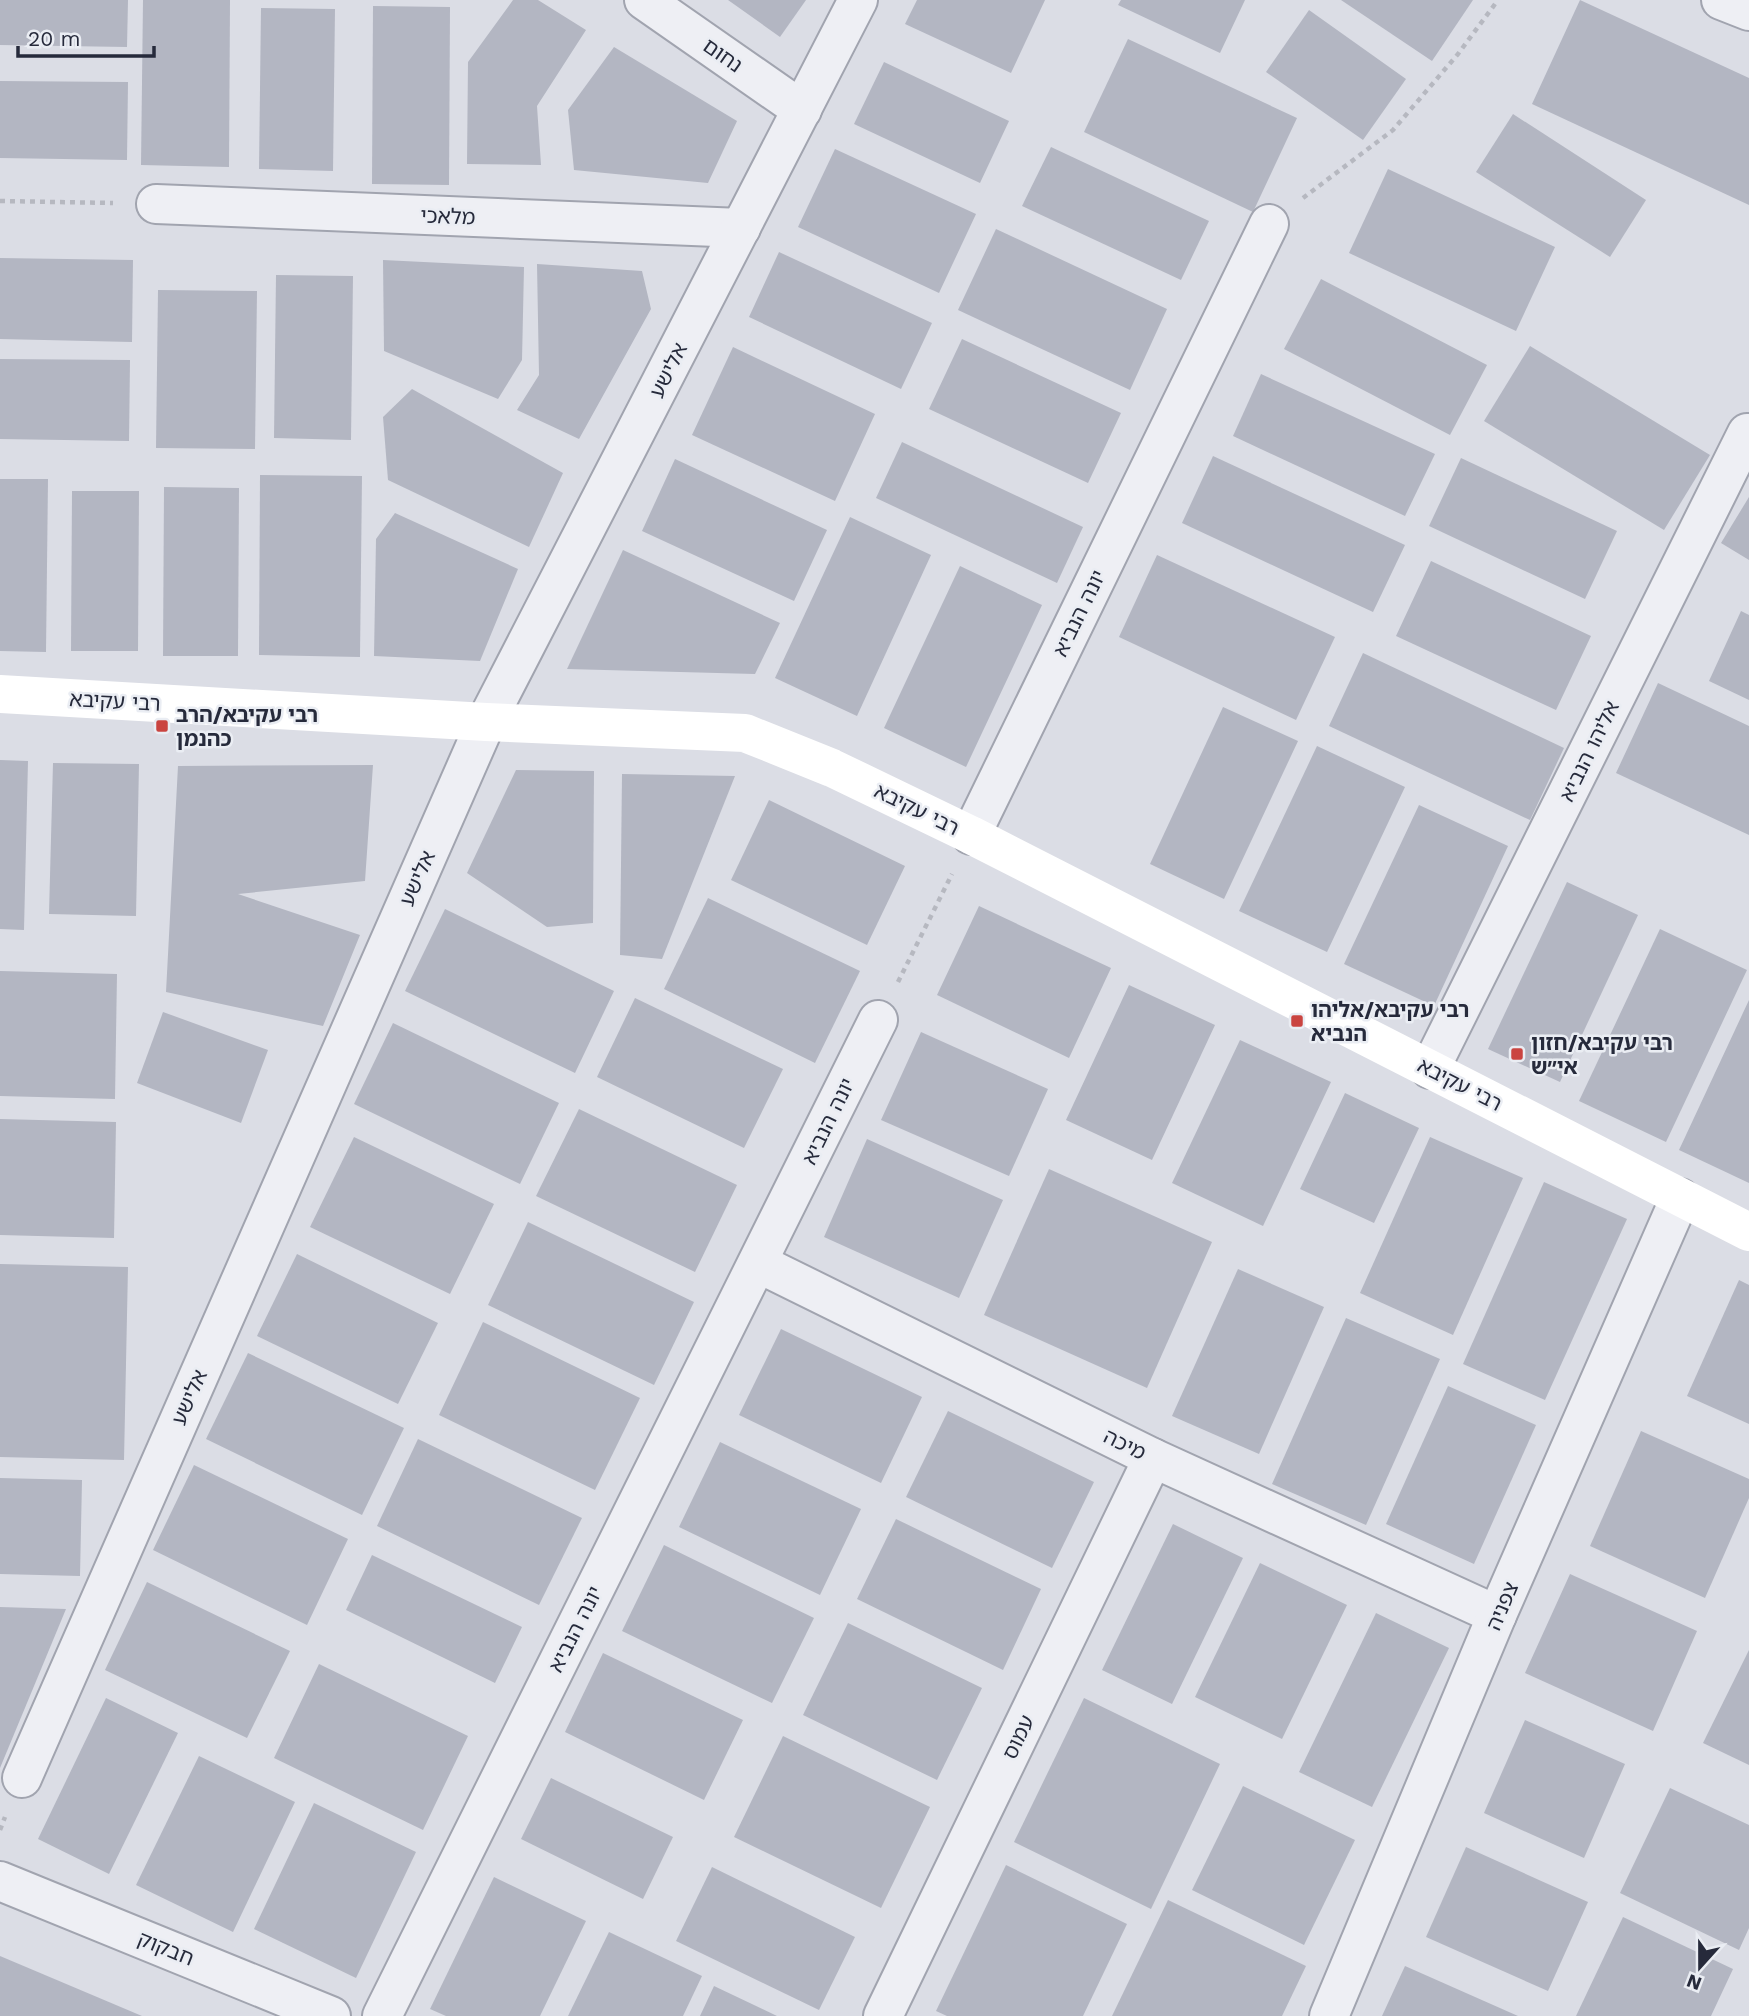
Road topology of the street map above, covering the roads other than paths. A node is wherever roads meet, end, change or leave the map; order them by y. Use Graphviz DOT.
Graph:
graph roads {
  1 [pos="644,0"];
  2 [pos="858,0"];
  3 [pos="1721,0"];
  4 [pos="1749,11"];
  5 [pos="802,110"];
  6 [pos="156,204"];
  7 [pos="1269,224"];
  8 [pos="741,228"];
  9 [pos="1747,433"];
  10 [pos="0,694"];
  11 [pos="486,722"];
  12 [pos="971,835"];
  13 [pos="878,1020"];
  14 [pos="1430,1069"];
  15 [pos="1680,1198"];
  16 [pos="1749,1232"];
  17 [pos="758,1263"];
  18 [pos="1153,1458"];
  19 [pos="1497,1615"];
  20 [pos="22,1778"];
  21 [pos="0,1881"];
  22 [pos="331,2016"];
  23 [pos="382,2016"];
  24 [pos="883,2016"];
  25 [pos="1329,2016"];
  1 -- 5 [label="street, נחום"];
  2 -- 5 [label="street, אלישע"];
  3 -- 4 [label="street"];
  5 -- 8 [label="street, אלישע"];
  6 -- 8 [label="street, מלאכי"];
  7 -- 12 [label="street, יונה הנביא"];
  8 -- 11 [label="street, אלישע"];
  9 -- 14 [label="street, אליהו הנביא"];
  10 -- 11 [label="street, רבי עקיבא"];
  11 -- 12 [label="street, רבי עקיבא"];
  11 -- 20 [label="street, אלישע"];
  12 -- 14 [label="street, רבי עקיבא"];
  13 -- 17 [label="street, יונה הנביא"];
  14 -- 15 [label="street, רבי עקיבא"];
  15 -- 16 [label="street, רבי עקיבא"];
  15 -- 19 [label="street, צפניה"];
  17 -- 18 [label="street, מיכה"];
  17 -- 23 [label="street, יונה הנביא"];
  18 -- 19 [label="street, מיכה"];
  18 -- 24 [label="street, עמוס"];
  19 -- 25 [label="street, צפניה"];
  21 -- 22 [label="street, חבקוק"];
}
